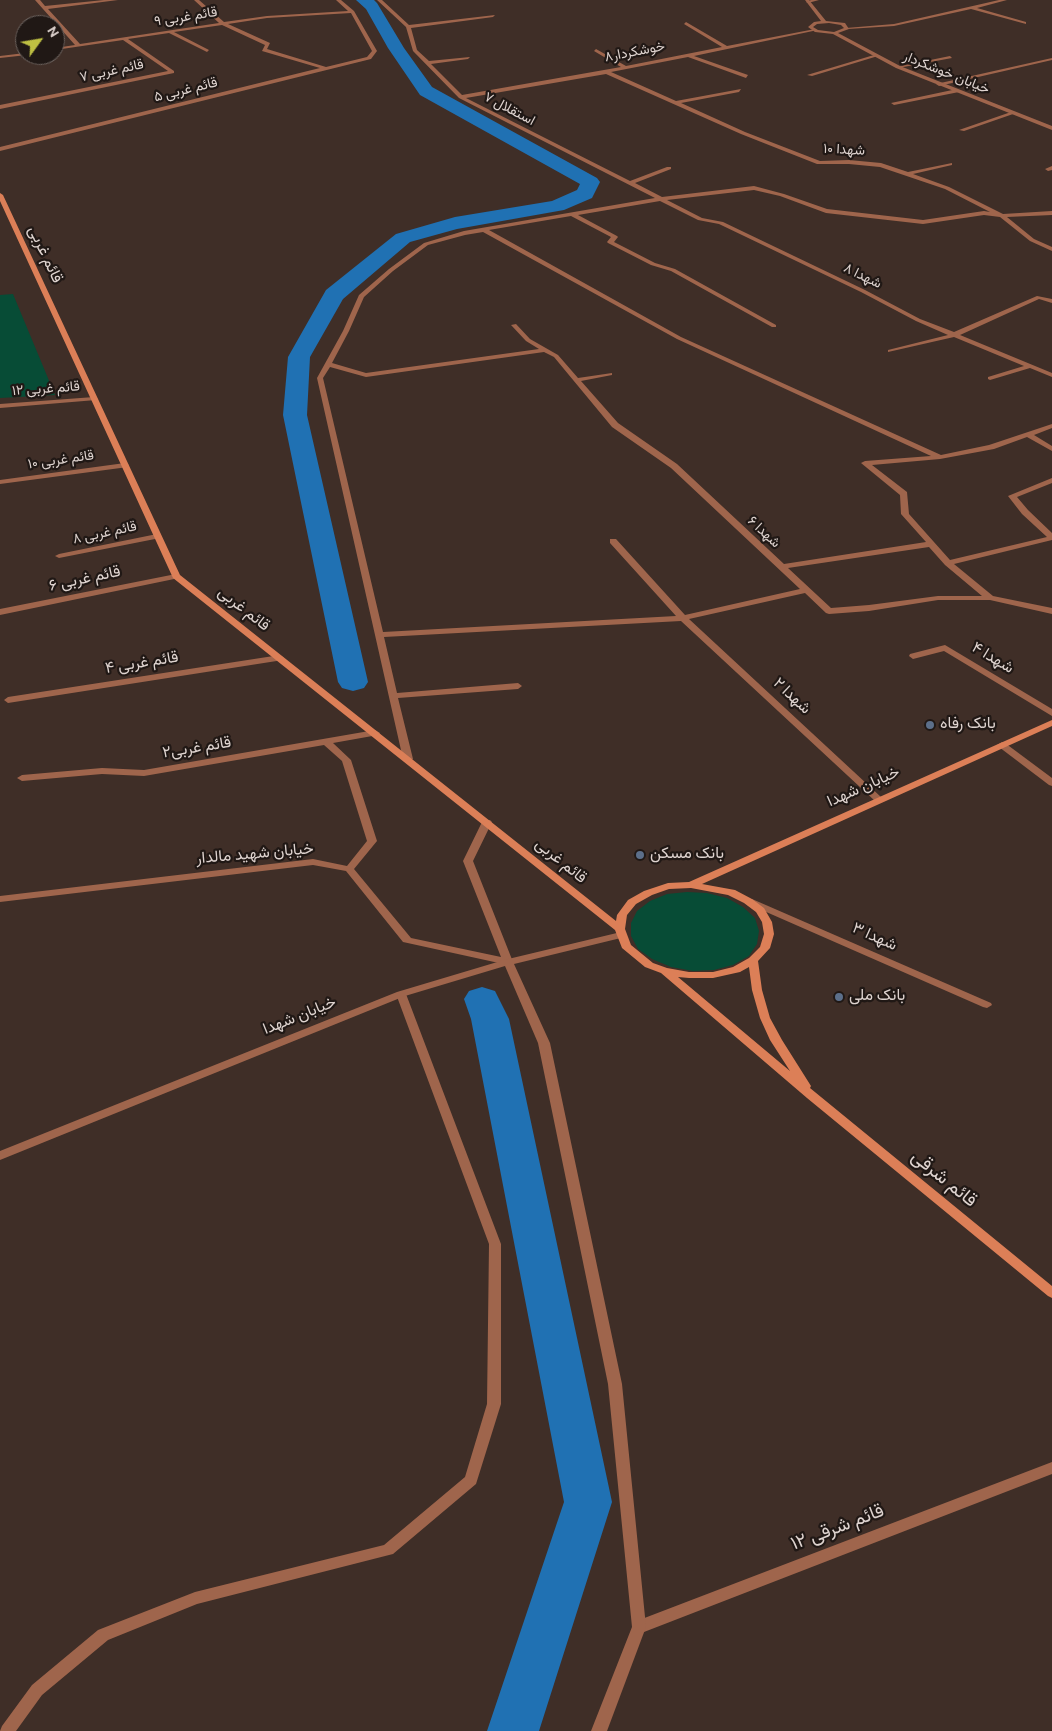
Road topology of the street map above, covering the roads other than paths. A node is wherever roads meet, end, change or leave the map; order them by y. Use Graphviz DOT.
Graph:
graph roads {
  1 [pos="37,0"];
  2 [pos="116,0"];
  3 [pos="196,0"];
  4 [pos="338,0"];
  5 [pos="380,0"];
  6 [pos="817,0"];
  7 [pos="1005,0"];
  8 [pos="808,1"];
  9 [pos="972,7"];
  10 [pos="44,8"];
  11 [pos="352,12"];
  12 [pos="493,16"];
  13 [pos="824,22"];
  14 [pos="686,23"];
  15 [pos="1024,23"];
  16 [pos="223,24"];
  17 [pos="408,27"];
  18 [pos="848,28"];
  19 [pos="813,30"];
  20 [pos="170,32"];
  21 [pos="834,33"];
  22 [pos="124,39"];
  23 [pos="79,46"];
  24 [pos="725,47"];
  25 [pos="65,48"];
  26 [pos="596,50"];
  27 [pos="207,51"];
  28 [pos="15,55"];
  29 [pos="687,55"];
  30 [pos="876,56"];
  31 [pos="0,57"];
  32 [pos="950,57"];
  33 [pos="468,58"];
  34 [pos="1052,59"];
  35 [pos="428,63"];
  36 [pos="624,67"];
  37 [pos="898,67"];
  38 [pos="325,68"];
  39 [pos="604,71"];
  40 [pos="810,75"];
  41 [pos="746,76"];
  42 [pos="939,84"];
  43 [pos="739,90"];
  44 [pos="958,91"];
  45 [pos="461,97"];
  46 [pos="894,103"];
  47 [pos="676,104"];
  48 [pos="0,107"];
  49 [pos="1013,113"];
  50 [pos="1052,128"];
  51 [pos="962,130"];
  52 [pos="0,149"];
  53 [pos="950,164"];
  54 [pos="669,168"];
  55 [pos="907,174"];
  56 [pos="631,183"];
  57 [pos="0,195"];
  58 [pos="662,199"];
  59 [pos="1052,213"];
  60 [pos="573,215"];
  61 [pos="1002,216"];
  62 [pos="484,230"];
  63 [pos="1052,249"];
  64 [pos="1052,301"];
  65 [pos="514,325"];
  66 [pos="774,326"];
  67 [pos="954,334"];
  68 [pos="545,350"];
  69 [pos="890,352"];
  70 [pos="328,364"];
  71 [pos="1031,366"];
  72 [pos="610,374"];
  73 [pos="1052,375"];
  74 [pos="990,378"];
  75 [pos="576,380"];
  76 [pos="94,399"];
  77 [pos="0,406"];
  78 [pos="1052,426"];
  79 [pos="1029,435"];
  80 [pos="1052,450"];
  81 [pos="940,457"];
  82 [pos="124,465"];
  83 [pos="1052,480"];
  84 [pos="0,482"];
  85 [pos="157,536"];
  86 [pos="1052,537"];
  87 [pos="613,541"];
  88 [pos="931,544"];
  89 [pos="59,556"];
  90 [pos="948,564"];
  91 [pos="782,567"];
  92 [pos="176,576"];
  93 [pos="806,590"];
  94 [pos="990,598"];
  95 [pos="1052,611"];
  96 [pos="0,612"];
  97 [pos="683,618"];
  98 [pos="379,635"];
  99 [pos="913,656"];
  100 [pos="280,658"];
  101 [pos="518,686"];
  102 [pos="393,696"];
  103 [pos="8,700"];
  104 [pos="1052,713"];
  105 [pos="1052,722"];
  106 [pos="375,734"];
  107 [pos="327,743"];
  108 [pos="1002,745"];
  109 [pos="408,759"];
  110 [pos="22,778"];
  111 [pos="1052,783"];
  112 [pos="878,799"];
  113 [pos="487,822"];
  114 [pos="349,869"];
  115 [pos="691,884"];
  116 [pos="0,899"];
  117 [pos="748,901"];
  118 [pos="620,932"];
  119 [pos="754,960"];
  120 [pos="508,962"];
  121 [pos="666,971"];
  122 [pos="401,994"];
  123 [pos="987,1005"];
  124 [pos="811,1095"];
  125 [pos="0,1156"];
  126 [pos="1052,1293"];
  127 [pos="1052,1468"];
  128 [pos="639,1627"];
  129 [pos="7,1731"];
  130 [pos="599,1731"];
  1 -- 10 [label="street"];
  2 -- 10 [label="street"];
  3 -- 16 [label="street"];
  4 -- 11 [label="street"];
  5 -- 17 [label="street, استقلال ۷"];
  6 -- 8 [label="street"];
  7 -- 9 [label="street"];
  8 -- 13 [label="street"];
  9 -- 15 [label="street"];
  9 -- 18 [label="street"];
  10 -- 23 [label="street"];
  11 -- 16 [label="street, قائم غربی ۹"];
  11 -- 38 [label="street, قائم غربی ۵"];
  12 -- 17 [label="street"];
  13 -- 18 [label="street"];
  13 -- 19 [label="street"];
  14 -- 24 [label="street"];
  16 -- 20 [label="street, قائم غربی ۹"];
  16 -- 38 [label="street"];
  17 -- 35 [label="street, استقلال ۷"];
  18 -- 21 [label="street"];
  19 -- 21 [label="street"];
  19 -- 24 [label="street, خوشکردار۸"];
  20 -- 22 [label="street, قائم غربی ۹"];
  20 -- 27 [label="street"];
  21 -- 30 [label="street, خیابان خوشکردار"];
  22 -- 23 [label="street, قائم غربی ۹"];
  22 -- 48 [label="street, قائم غربی ۷"];
  23 -- 25 [label="street, قائم غربی ۹"];
  24 -- 29 [label="street, خوشکردار۸"];
  26 -- 36 [label="street"];
  28 -- 31 [label="street"];
  29 -- 36 [label="street, خوشکردار۸"];
  29 -- 41 [label="street"];
  30 -- 37 [label="street, خیابان خوشکردار"];
  30 -- 40 [label="street"];
  32 -- 37 [label="street"];
  33 -- 35 [label="street"];
  34 -- 42 [label="street"];
  35 -- 45 [label="street, استقلال ۷"];
  36 -- 39 [label="street, خوشکردار۸"];
  37 -- 42 [label="street, خیابان خوشکردار"];
  38 -- 52 [label="street, قائم غربی ۵"];
  39 -- 45 [label="street, خوشکردار۸"];
  39 -- 47 [label="street, شهدا ۱۰"];
  42 -- 44 [label="street, خیابان خوشکردار"];
  43 -- 47 [label="street"];
  44 -- 46 [label="street"];
  44 -- 49 [label="street, خیابان خوشکردار"];
  45 -- 56 [label="street, استقلال ۷"];
  47 -- 55 [label="street, شهدا ۱۰"];
  49 -- 50 [label="street, خیابان خوشکردار"];
  49 -- 51 [label="street"];
  53 -- 55 [label="street"];
  54 -- 56 [label="street"];
  55 -- 61 [label="street, شهدا ۱۰"];
  56 -- 58 [label="street, استقلال ۷"];
  57 -- 76 [label="main road, قائم غربی"];
  58 -- 60 [label="street"];
  58 -- 61 [label="street"];
  58 -- 67 [label="street, شهدا ۸"];
  59 -- 61 [label="street"];
  60 -- 62 [label="street"];
  60 -- 66 [label="street"];
  61 -- 63 [label="street, شهدا ۱۰"];
  62 -- 70 [label="street"];
  62 -- 81 [label="street"];
  64 -- 67 [label="street"];
  65 -- 68 [label="street, شهدا ۶"];
  67 -- 69 [label="street"];
  67 -- 71 [label="street, شهدا ۸"];
  68 -- 70 [label="street"];
  68 -- 75 [label="street, شهدا ۶"];
  70 -- 98 [label="street"];
  71 -- 73 [label="street, شهدا ۸"];
  71 -- 74 [label="street"];
  72 -- 75 [label="street"];
  75 -- 91 [label="street, شهدا ۶"];
  76 -- 77 [label="street, قائم غربی ۱۲"];
  76 -- 82 [label="main road, قائم غربی"];
  78 -- 79 [label="street"];
  79 -- 80 [label="street"];
  79 -- 81 [label="street"];
  81 -- 88 [label="street"];
  82 -- 84 [label="street, قائم غربی ۱۰"];
  82 -- 85 [label="main road, قائم غربی"];
  83 -- 86 [label="street"];
  85 -- 89 [label="street, قائم غربی ۸"];
  85 -- 92 [label="main road, قائم غربی"];
  86 -- 90 [label="street"];
  87 -- 97 [label="street, شهدا ۲"];
  88 -- 90 [label="street"];
  88 -- 91 [label="street"];
  90 -- 94 [label="street"];
  91 -- 93 [label="street, شهدا ۶"];
  92 -- 96 [label="street, قائم غربی ۶"];
  92 -- 100 [label="main road, قائم غربی"];
  93 -- 94 [label="street, شهدا ۶"];
  93 -- 97 [label="street"];
  94 -- 95 [label="street, شهدا ۶"];
  97 -- 98 [label="street"];
  97 -- 112 [label="street, شهدا ۲"];
  98 -- 102 [label="street"];
  99 -- 104 [label="street, شهدا ۴"];
  100 -- 103 [label="street, قائم غربی ۴"];
  100 -- 106 [label="main road, قائم غربی"];
  101 -- 102 [label="street"];
  102 -- 109 [label="street"];
  105 -- 108 [label="main road, خیابان شهدا"];
  106 -- 107 [label="street, ۲قائم غربی"];
  106 -- 109 [label="main road, قائم غربی"];
  107 -- 110 [label="street, ۲قائم غربی"];
  107 -- 114 [label="street"];
  108 -- 111 [label="street"];
  108 -- 112 [label="main road, خیابان شهدا"];
  109 -- 113 [label="main road, قائم غربی"];
  112 -- 115 [label="main road, خیابان شهدا"];
  113 -- 118 [label="main road, قائم غربی"];
  113 -- 120 [label="street"];
  114 -- 116 [label="street, خیابان شهید مالدار"];
  114 -- 120 [label="street"];
  115 -- 117 [label="main road"];
  115 -- 118 [label="main road"];
  117 -- 119 [label="main road"];
  117 -- 123 [label="street, شهدا ۳"];
  118 -- 120 [label="street, خیابان شهدا"];
  118 -- 121 [label="main road"];
  119 -- 121 [label="main road"];
  119 -- 124 [label="main road"];
  120 -- 122 [label="street, خیابان شهدا"];
  120 -- 128 [label="street"];
  121 -- 124 [label="main road, قائم شرقی"];
  122 -- 125 [label="street, خیابان شهدا"];
  122 -- 129 [label="street"];
  124 -- 126 [label="main road, قائم شرقی"];
  127 -- 128 [label="street, قائم شرقی ۱۲"];
  128 -- 130 [label="street"];
}
